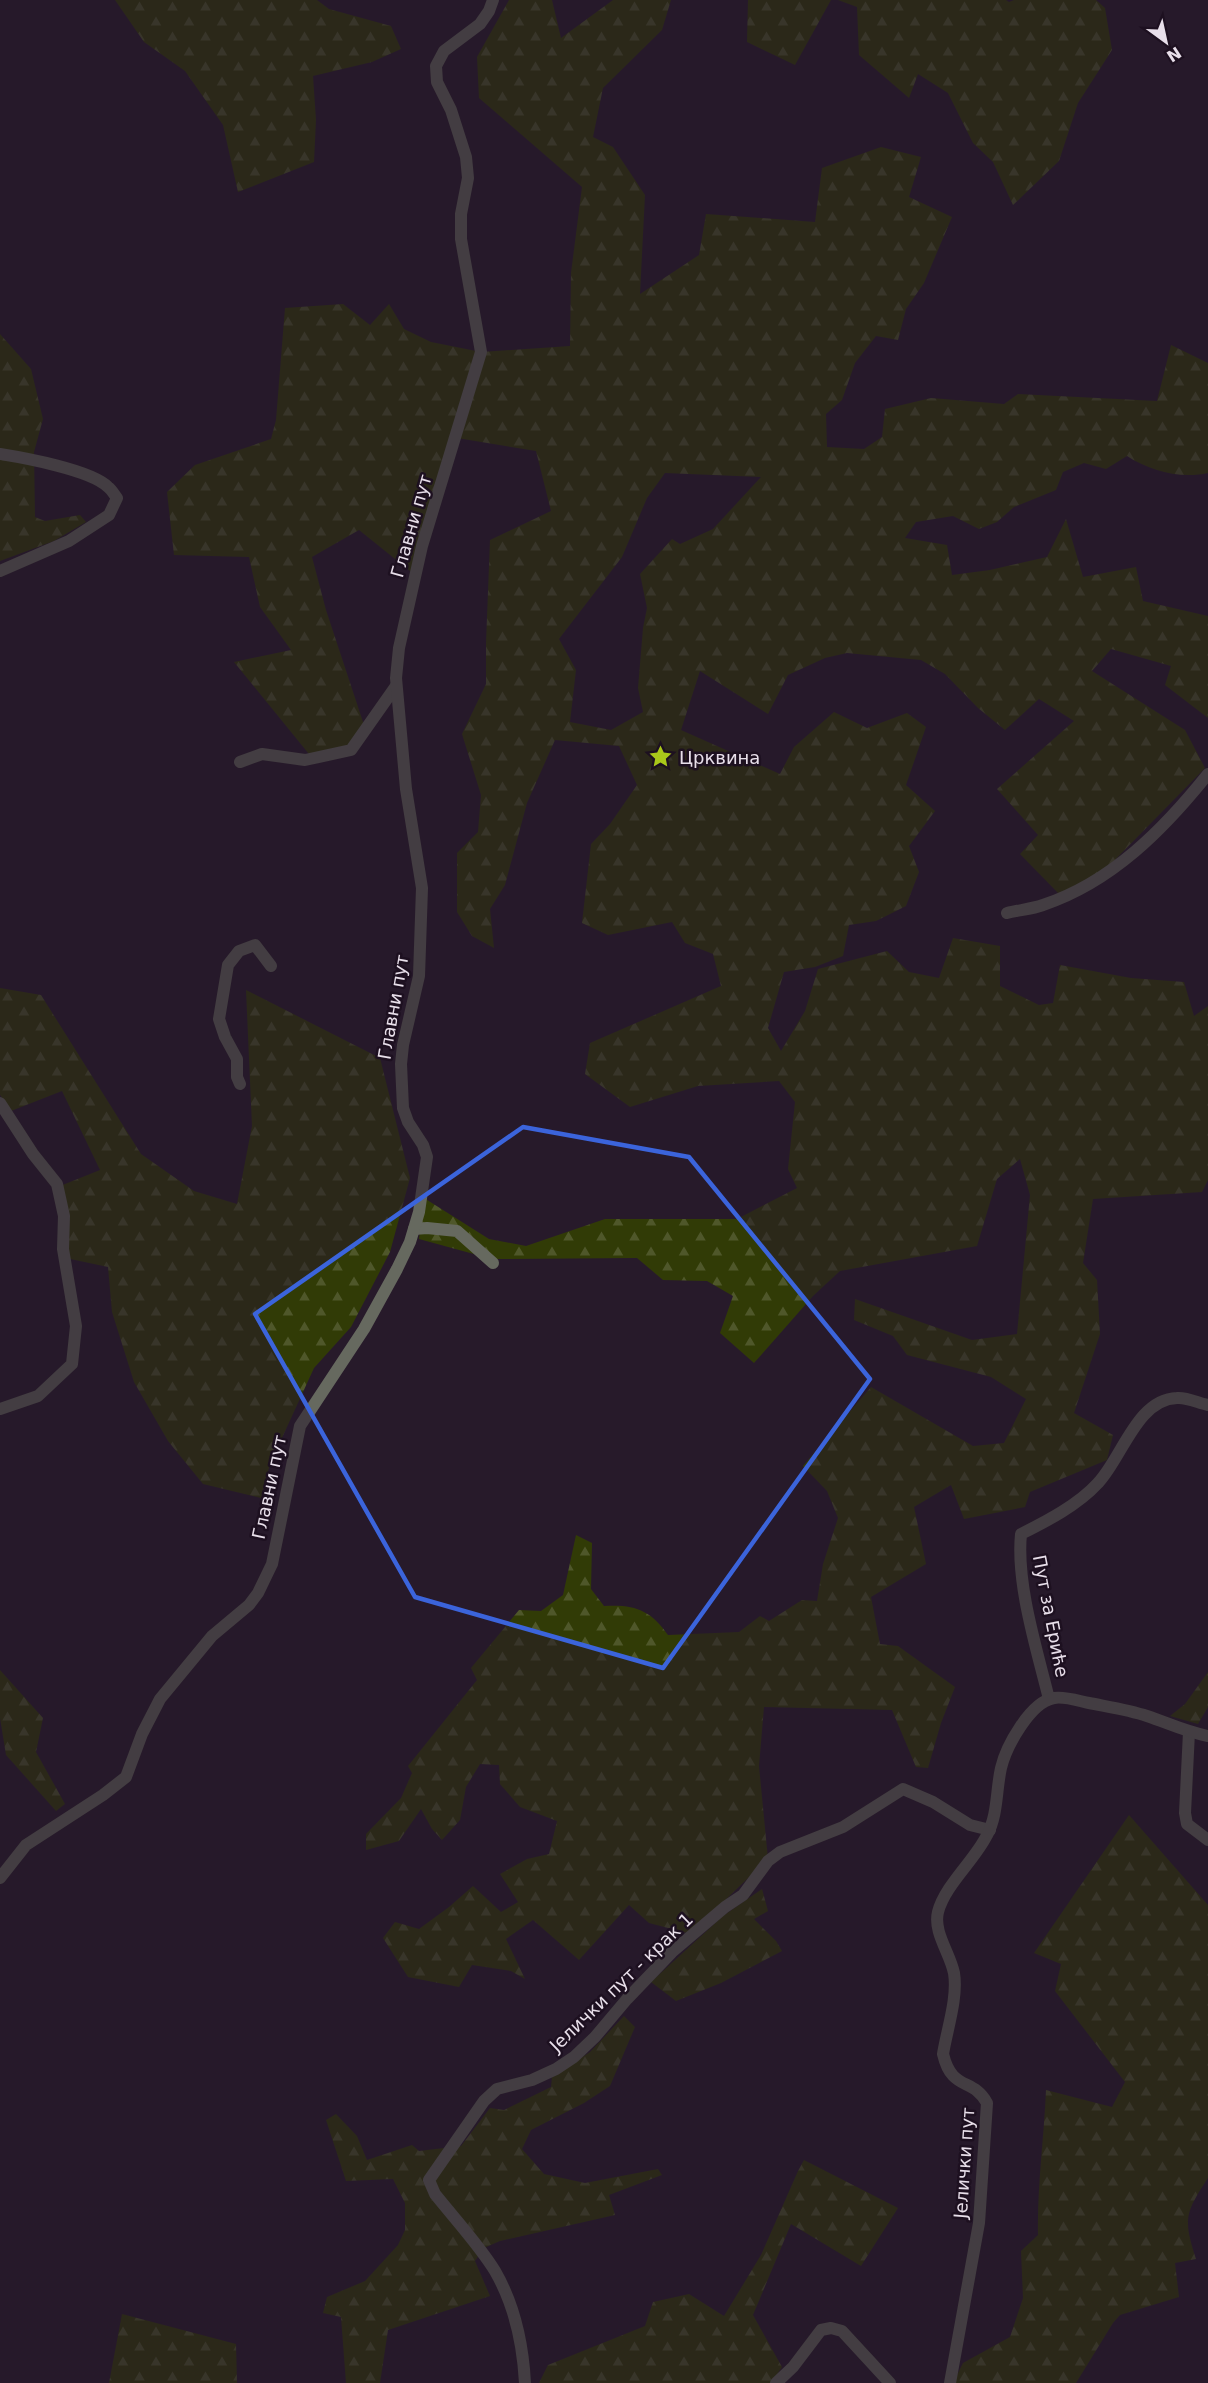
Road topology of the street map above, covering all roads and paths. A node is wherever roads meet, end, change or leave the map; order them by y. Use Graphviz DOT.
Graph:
graph roads {
  1 [pos="494,0"];
  2 [pos="0,454"];
  3 [pos="0,571"];
  4 [pos="396,686"];
  5 [pos="240,762"];
  6 [pos="1208,774"];
  7 [pos="1007,913"];
  8 [pos="271,966"];
  9 [pos="240,1084"];
  10 [pos="0,1103"];
  11 [pos="414,1229"];
  12 [pos="493,1263"];
  13 [pos="1208,1405"];
  14 [pos="0,1409"];
  15 [pos="1049,1699"];
  16 [pos="1189,1732"];
  17 [pos="1208,1736"];
  18 [pos="990,1830"];
  19 [pos="1208,1840"];
  20 [pos="0,1878"];
  21 [pos="525,2383"];
  22 [pos="776,2383"];
  23 [pos="890,2383"];
  24 [pos="950,2383"];
  1 -- 4 [label="street, Главни пут"];
  2 -- 3 [label="street"];
  4 -- 5 [label="street"];
  4 -- 11 [label="street, Главни пут"];
  6 -- 7 [label="street"];
  8 -- 9 [label="street"];
  10 -- 14 [label="street"];
  11 -- 12 [label="street"];
  11 -- 20 [label="street, Главни пут"];
  13 -- 15 [label="street, Пут за Ериће"];
  15 -- 16 [label="street"];
  15 -- 18 [label="street, Јелички пут"];
  16 -- 17 [label="street"];
  16 -- 19 [label="street"];
  18 -- 21 [label="street, Јелички пут - крак 1"];
  18 -- 24 [label="street, Јелички пут"];
  22 -- 23 [label="street"];
}
